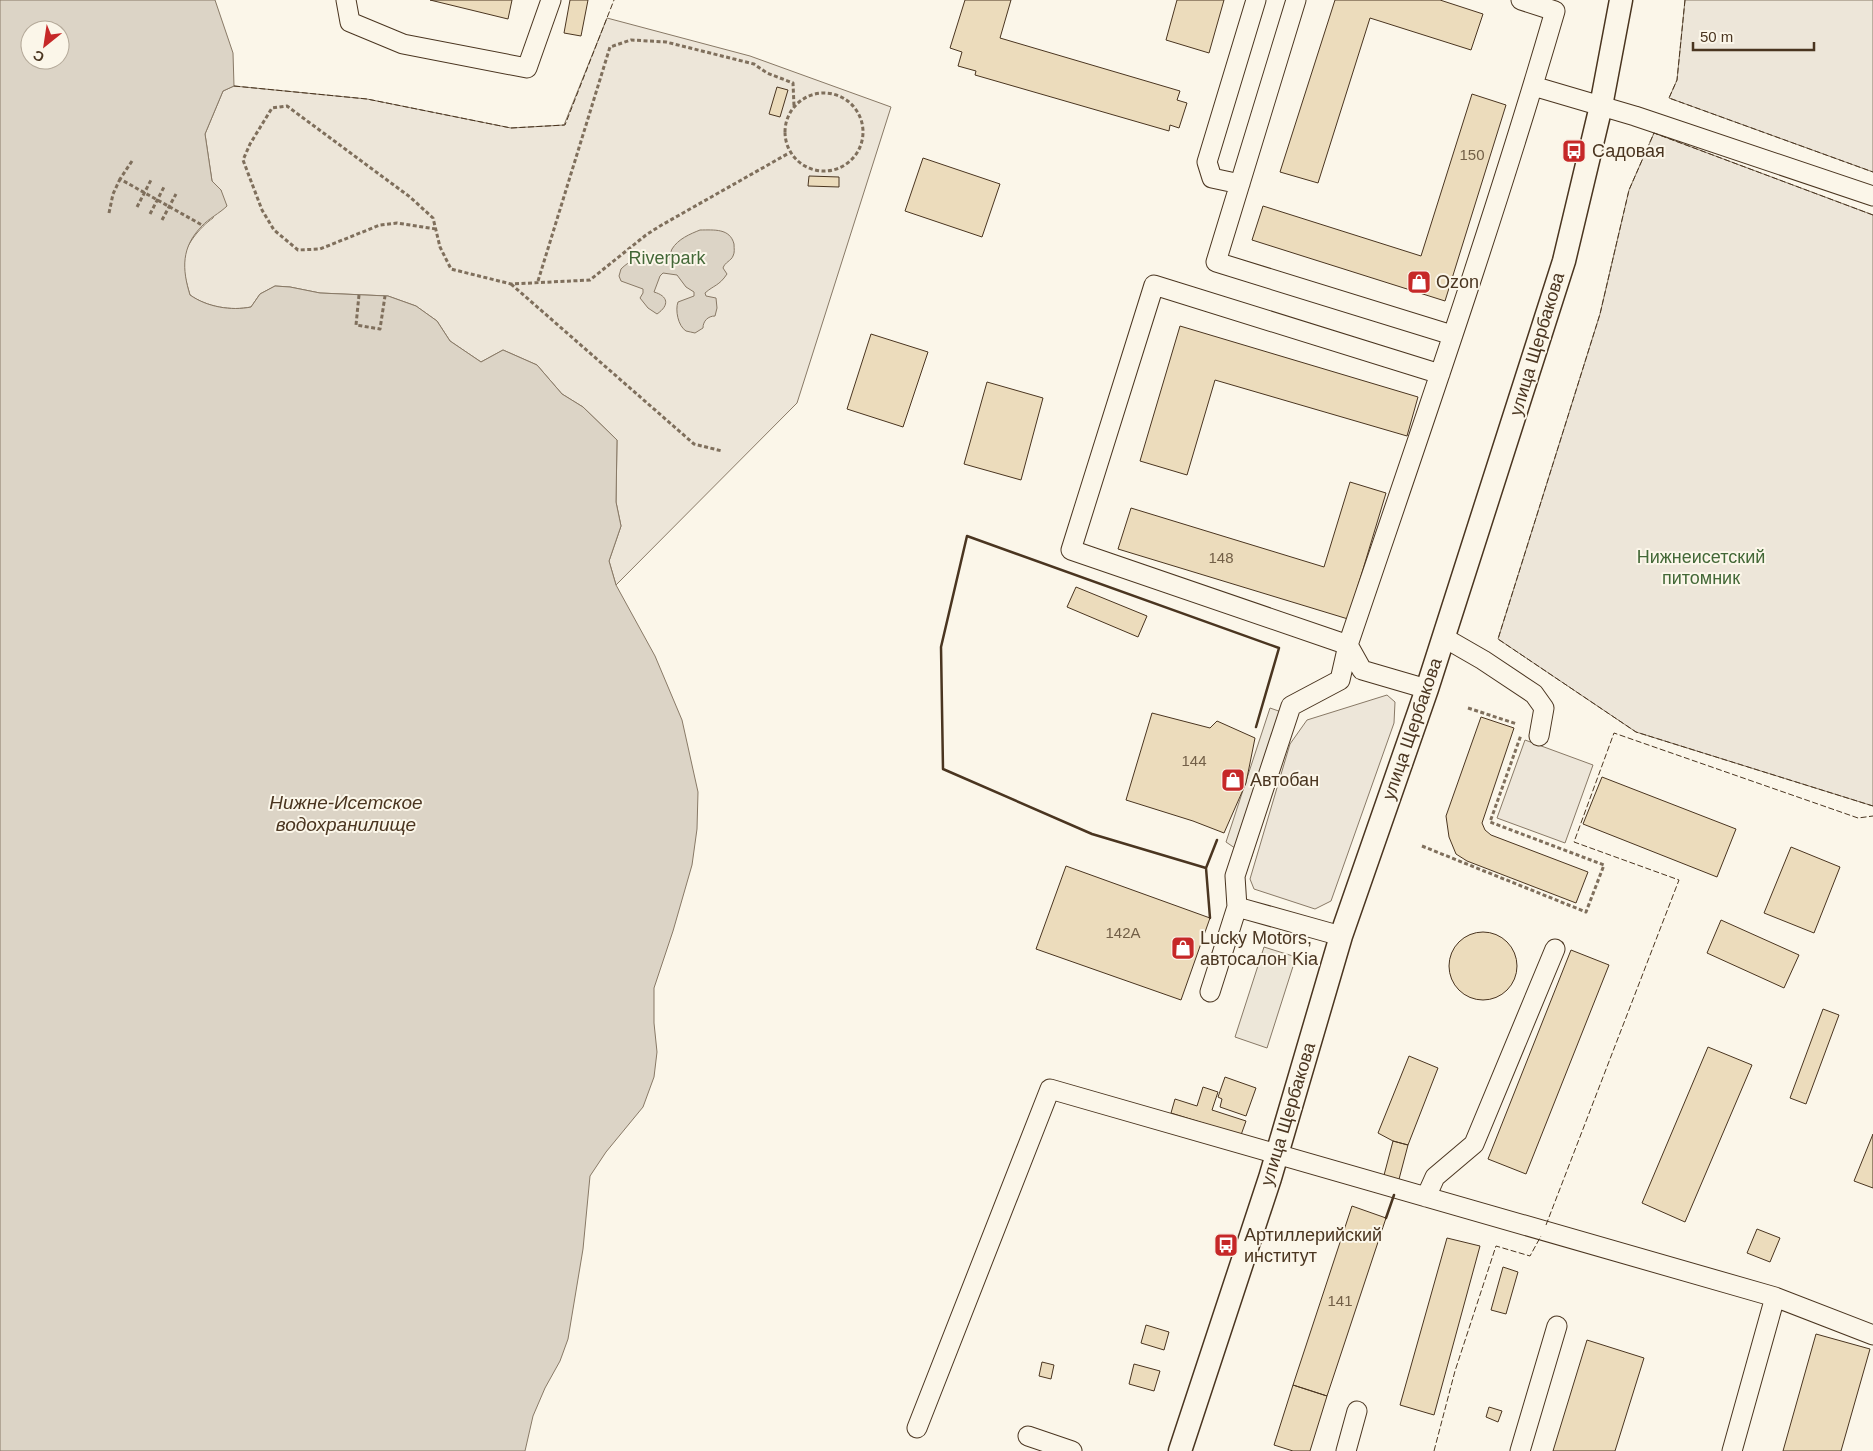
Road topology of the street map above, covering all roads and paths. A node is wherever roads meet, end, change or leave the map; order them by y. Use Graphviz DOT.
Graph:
graph roads {
  1 [pos="346,0"];
  2 [pos="551,0"];
  3 [pos="1256,0"];
  4 [pos="1296,0"];
  5 [pos="1521,0"];
  6 [pos="1621,0"];
  7 [pos="1533,86"];
  8 [pos="794,106"];
  9 [pos="1601,106"];
  10 [pos="790,153"];
  11 [pos="132,161"];
  12 [pos="120,179"];
  13 [pos="152,180"];
  14 [pos="1240,184"];
  15 [pos="164,187"];
  16 [pos="144,192"];
  17 [pos="176,194"];
  18 [pos="1873,196"];
  19 [pos="157,200"];
  20 [pos="169,206"];
  21 [pos="137,207"];
  22 [pos="109,214"];
  23 [pos="150,214"];
  24 [pos="162,220"];
  25 [pos="202,225"];
  26 [pos="436,229"];
  27 [pos="538,281"];
  28 [pos="511,284"];
  29 [pos="359,295"];
  30 [pos="385,296"];
  31 [pos="1452,335"];
  32 [pos="1440,374"];
  33 [pos="722,451"];
  34 [pos="1443,637"];
  35 [pos="1348,645"];
  36 [pos="1426,689"];
  37 [pos="1468,708"];
  38 [pos="1516,724"];
  39 [pos="1530,735"];
  40 [pos="1422,846"];
  41 [pos="1237,907"];
  42 [pos="1341,936"];
  43 [pos="1555,949"];
  44 [pos="1210,992"];
  45 [pos="1276,1155"];
  46 [pos="1426,1197"];
  47 [pos="1775,1297"];
  48 [pos="1557,1326"];
  49 [pos="1873,1335"];
  50 [pos="1357,1411"];
  51 [pos="917,1428"];
  52 [pos="1028,1436"];
  53 [pos="1072,1451"];
  54 [pos="1180,1451"];
  55 [pos="1346,1451"];
  56 [pos="1520,1451"];
  57 [pos="1732,1451"];
  1 -- 2 [label="street"];
  3 -- 14 [label="street"];
  4 -- 14 [label="street"];
  5 -- 7 [label="street"];
  6 -- 9 [label="main road, улица Щербакова"];
  7 -- 9 [label="street"];
  7 -- 31 [label="street"];
  8 -- 10 [label="path"];
  8 -- 10 [label="path"];
  8 -- 27 [label="path"];
  9 -- 18 [label="street"];
  9 -- 34 [label="main road, улица Щербакова"];
  10 -- 27 [label="path"];
  11 -- 12 [label="path"];
  12 -- 16 [label="path"];
  12 -- 22 [label="path"];
  13 -- 16 [label="path"];
  14 -- 31 [label="street"];
  15 -- 19 [label="path"];
  16 -- 19 [label="path"];
  16 -- 21 [label="path"];
  17 -- 20 [label="path"];
  19 -- 20 [label="path"];
  19 -- 23 [label="path"];
  20 -- 24 [label="path"];
  20 -- 25 [label="path"];
  26 -- 26 [label="path"];
  26 -- 28 [label="path"];
  27 -- 28 [label="path"];
  28 -- 33 [label="path"];
  29 -- 30 [label="path"];
  31 -- 32 [label="street"];
  32 -- 35 [label="street"];
  32 -- 35 [label="street"];
  34 -- 36 [label="main road, улица Щербакова"];
  34 -- 39 [label="street"];
  35 -- 36 [label="street"];
  35 -- 41 [label="street"];
  36 -- 42 [label="main road, улица Щербакова"];
  37 -- 38 [label="path"];
  39 -- 40 [label="path"];
  41 -- 42 [label="street"];
  41 -- 44 [label="street"];
  42 -- 45 [label="main road, улица Щербакова"];
  43 -- 46 [label="street"];
  45 -- 46 [label="street"];
  45 -- 51 [label="street"];
  45 -- 54 [label="main road, улица Щербакова"];
  46 -- 47 [label="street"];
  47 -- 49 [label="street"];
  47 -- 57 [label="street"];
  48 -- 56 [label="street"];
  50 -- 55 [label="street"];
  52 -- 53 [label="street"];
}
